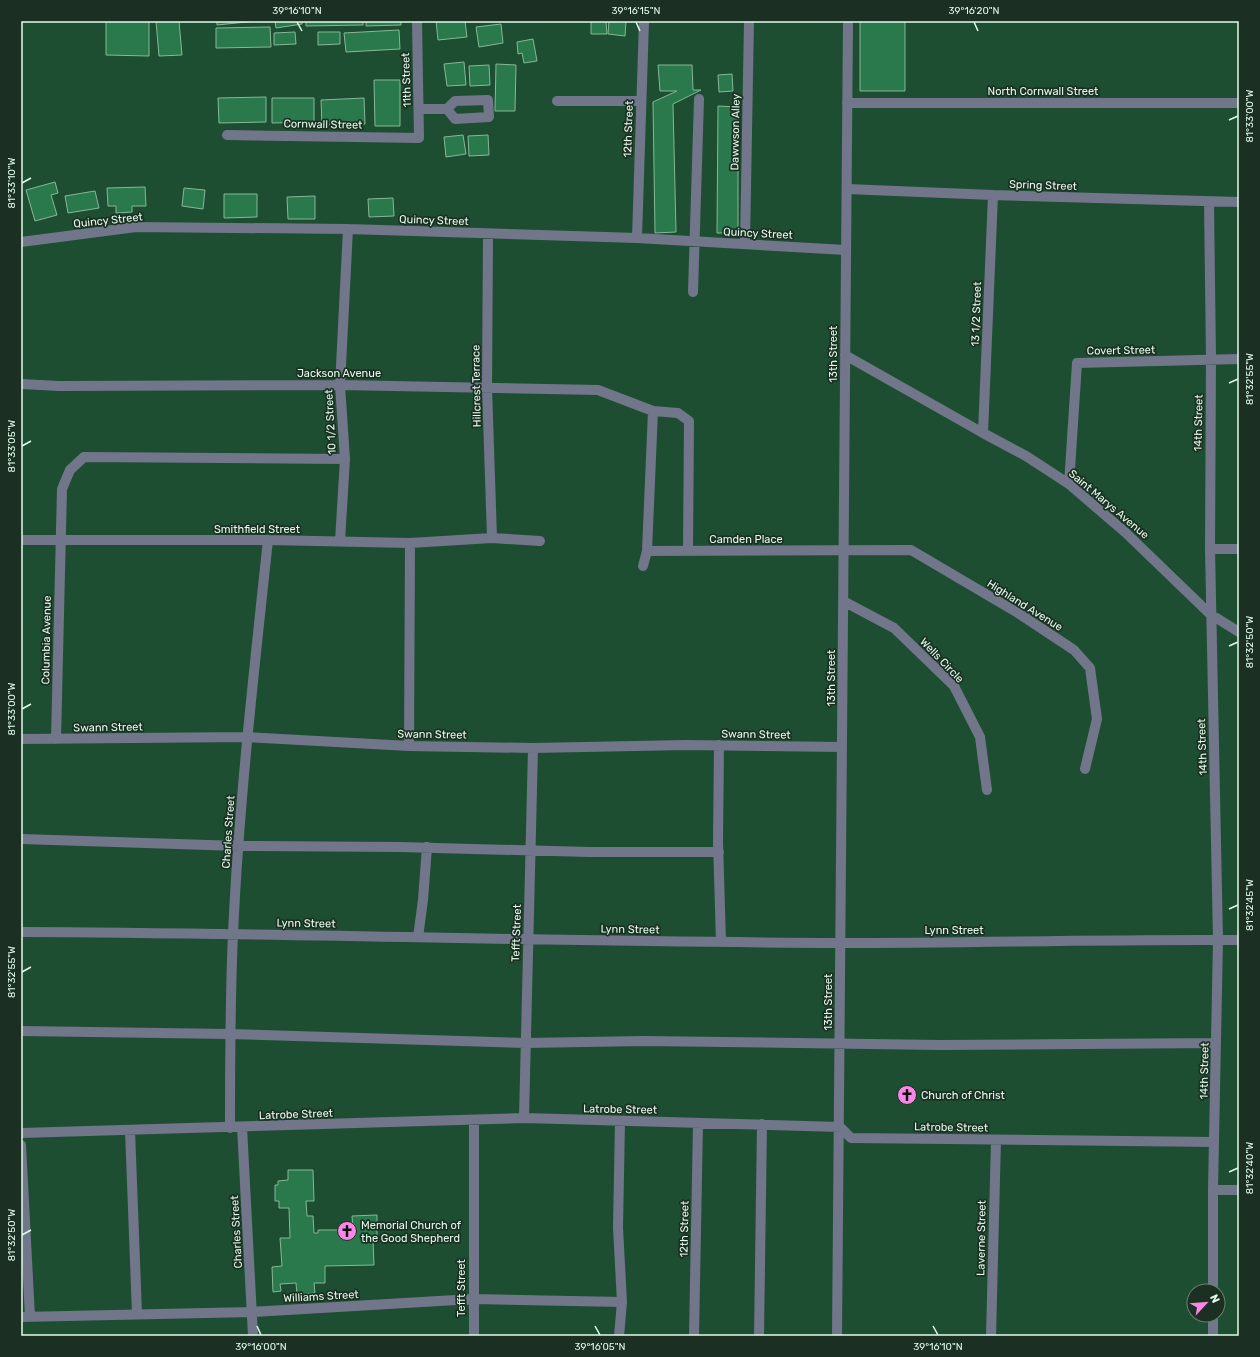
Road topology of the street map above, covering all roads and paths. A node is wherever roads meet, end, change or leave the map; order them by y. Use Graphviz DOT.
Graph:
graph roads {
  1 [pos="417,21"];
  2 [pos="644,21"];
  3 [pos="749,21"];
  4 [pos="848,21"];
  5 [pos="699,99"];
  6 [pos="641,101"];
  7 [pos="557,102"];
  8 [pos="847,103"];
  9 [pos="1239,103"];
  10 [pos="419,109"];
  11 [pos="447,109"];
  12 [pos="227,135"];
  13 [pos="419,138"];
  14 [pos="847,189"];
  15 [pos="993,195"];
  16 [pos="1239,202"];
  17 [pos="1209,203"];
  18 [pos="348,229"];
  19 [pos="488,234"];
  20 [pos="637,238"];
  21 [pos="21,242"];
  22 [pos="694,242"];
  23 [pos="745,244"];
  24 [pos="846,250"];
  25 [pos="693,292"];
  26 [pos="845,355"];
  27 [pos="1211,359"];
  28 [pos="1239,359"];
  29 [pos="21,384"];
  30 [pos="340,385"];
  31 [pos="487,387"];
  32 [pos="654,411"];
  33 [pos="983,433"];
  34 [pos="345,459"];
  35 [pos="1069,484"];
  36 [pos="492,538"];
  37 [pos="21,540"];
  38 [pos="268,540"];
  39 [pos="60,541"];
  40 [pos="340,542"];
  41 [pos="540,542"];
  42 [pos="410,543"];
  43 [pos="1210,549"];
  44 [pos="1239,549"];
  45 [pos="647,551"];
  46 [pos="688,551"];
  47 [pos="844,552"];
  48 [pos="643,566"];
  49 [pos="844,601"];
  50 [pos="1210,614"];
  51 [pos="1239,632"];
  52 [pos="247,737"];
  53 [pos="21,739"];
  54 [pos="56,739"];
  55 [pos="719,745"];
  56 [pos="410,746"];
  57 [pos="842,747"];
  58 [pos="534,748"];
  59 [pos="1085,768"];
  60 [pos="986,790"];
  61 [pos="21,838"];
  62 [pos="239,846"];
  63 [pos="427,847"];
  64 [pos="530,850"];
  65 [pos="719,852"];
  66 [pos="21,932"];
  67 [pos="233,933"];
  68 [pos="418,937"];
  69 [pos="528,940"];
  70 [pos="1218,940"];
  71 [pos="1239,940"];
  72 [pos="721,942"];
  73 [pos="841,943"];
  74 [pos="21,1031"];
  75 [pos="230,1034"];
  76 [pos="526,1043"];
  77 [pos="1216,1043"];
  78 [pos="840,1044"];
  79 [pos="524,1118"];
  80 [pos="474,1120"];
  81 [pos="620,1121"];
  82 [pos="698,1123"];
  83 [pos="762,1124"];
  84 [pos="242,1127"];
  85 [pos="840,1127"];
  86 [pos="230,1128"];
  87 [pos="130,1130"];
  88 [pos="21,1133"];
  89 [pos="996,1140"];
  90 [pos="1214,1142"];
  91 [pos="21,1145"];
  92 [pos="1213,1190"];
  93 [pos="1239,1190"];
  94 [pos="1213,1283"];
  95 [pos="473,1300"];
  96 [pos="622,1302"];
  97 [pos="252,1312"];
  98 [pos="137,1314"];
  99 [pos="25,1317"];
  100 [pos="1213,1323"];
  101 [pos="253,1336"];
  102 [pos="474,1336"];
  103 [pos="619,1336"];
  104 [pos="694,1336"];
  105 [pos="759,1336"];
  106 [pos="836,1336"];
  107 [pos="991,1336"];
  108 [pos="1213,1336"];
  1 -- 10 [label="street, 11th Street"];
  2 -- 6 [label="street, 12th Street"];
  3 -- 23 [label="street, Dawwson Alley"];
  4 -- 8 [label="street, 13th Street"];
  5 -- 22 [label="street"];
  6 -- 7 [label="street"];
  6 -- 20 [label="street, 12th Street"];
  8 -- 9 [label="street, North Cornwall Street"];
  8 -- 14 [label="street, 13th Street"];
  10 -- 11 [label="street"];
  10 -- 13 [label="street, 11th Street"];
  12 -- 13 [label="street, Cornwall Street"];
  14 -- 15 [label="street, Spring Street"];
  14 -- 24 [label="street, 13th Street"];
  15 -- 17 [label="street, Spring Street"];
  15 -- 33 [label="street, 13 1/2 Street"];
  16 -- 17 [label="street, Spring Street"];
  17 -- 27 [label="street, 14th Street"];
  18 -- 19 [label="street, Quincy Street"];
  18 -- 21 [label="street, Quincy Street"];
  18 -- 30 [label="street, 10 1/2 Street"];
  19 -- 20 [label="street, Quincy Street"];
  19 -- 31 [label="street, Hillcrest Terrace"];
  20 -- 22 [label="street, Quincy Street"];
  22 -- 23 [label="street, Quincy Street"];
  22 -- 25 [label="street"];
  23 -- 24 [label="street, Quincy Street"];
  24 -- 26 [label="street, 13th Street"];
  26 -- 33 [label="street, Saint Marys Avenue"];
  26 -- 47 [label="street, 13th Street"];
  27 -- 28 [label="street, Covert Street"];
  27 -- 35 [label="street, Covert Street"];
  27 -- 43 [label="street, 14th Street"];
  29 -- 30 [label="street, Jackson Avenue"];
  30 -- 31 [label="street, Jackson Avenue"];
  30 -- 34 [label="street, 10 1/2 Street"];
  31 -- 32 [label="street, Jackson Avenue"];
  31 -- 36 [label="street, Hillcrest Terrace"];
  32 -- 45 [label="street"];
  32 -- 46 [label="street, Jackson Avenue"];
  33 -- 35 [label="street, Saint Marys Avenue"];
  34 -- 39 [label="street, Columbia Avenue"];
  34 -- 40 [label="street, 10 1/2 Street"];
  35 -- 50 [label="street, Saint Marys Avenue"];
  36 -- 41 [label="street, Smithfield Street"];
  36 -- 42 [label="street, Smithfield Street"];
  37 -- 39 [label="street, Smithfield Street"];
  38 -- 39 [label="street, Smithfield Street"];
  38 -- 40 [label="street, Smithfield Street"];
  38 -- 52 [label="street, Charles Street"];
  39 -- 54 [label="street, Columbia Avenue"];
  40 -- 42 [label="street, Smithfield Street"];
  42 -- 56 [label="street"];
  43 -- 44 [label="street"];
  43 -- 50 [label="street, 14th Street"];
  45 -- 46 [label="street, Camden Place"];
  45 -- 48 [label="street"];
  46 -- 47 [label="street, Camden Place"];
  47 -- 49 [label="street, 13th Street"];
  47 -- 59 [label="street, Highland Avenue"];
  49 -- 57 [label="street, 13th Street"];
  49 -- 60 [label="street, Wells Circle"];
  50 -- 51 [label="street, Saint Marys Avenue"];
  50 -- 70 [label="street, 14th Street"];
  52 -- 54 [label="street, Swann Street"];
  52 -- 56 [label="street, Swann Street"];
  52 -- 62 [label="street, Charles Street"];
  53 -- 54 [label="street, Swann Street"];
  55 -- 57 [label="street, Swann Street"];
  55 -- 58 [label="street, Swann Street"];
  55 -- 65 [label="street"];
  56 -- 58 [label="street, Swann Street"];
  57 -- 73 [label="street, 13th Street"];
  58 -- 64 [label="street, Tefft Street"];
  61 -- 62 [label="street"];
  62 -- 63 [label="street"];
  62 -- 67 [label="street, Charles Street"];
  63 -- 64 [label="street"];
  63 -- 68 [label="street"];
  64 -- 65 [label="street"];
  64 -- 69 [label="street, Tefft Street"];
  65 -- 72 [label="street"];
  66 -- 67 [label="street, Lynn Street"];
  67 -- 68 [label="street, Lynn Street"];
  67 -- 75 [label="street, Charles Street"];
  68 -- 69 [label="street, Lynn Street"];
  69 -- 72 [label="street, Lynn Street"];
  69 -- 76 [label="street, Tefft Street"];
  70 -- 71 [label="street, Lynn Street"];
  70 -- 73 [label="street, Lynn Street"];
  70 -- 77 [label="street, 14th Street"];
  72 -- 73 [label="street, Lynn Street"];
  73 -- 78 [label="street, 13th Street"];
  74 -- 75 [label="street"];
  75 -- 76 [label="street"];
  75 -- 86 [label="street, Charles Street"];
  76 -- 78 [label="street"];
  76 -- 79 [label="street, Tefft Street"];
  77 -- 78 [label="street"];
  77 -- 90 [label="street, 14th Street"];
  78 -- 85 [label="street, 13th Street"];
  79 -- 80 [label="street, Latrobe Street"];
  79 -- 81 [label="street, Latrobe Street"];
  80 -- 84 [label="street, Latrobe Street"];
  80 -- 95 [label="street, Tefft Street"];
  81 -- 82 [label="street, Latrobe Street"];
  81 -- 96 [label="street"];
  82 -- 83 [label="street, Latrobe Street"];
  82 -- 104 [label="street, 12th Street"];
  83 -- 85 [label="street, Latrobe Street"];
  83 -- 105 [label="street"];
  84 -- 86 [label="street, Latrobe Street"];
  84 -- 97 [label="street, Charles Street"];
  85 -- 89 [label="street, Latrobe Street"];
  85 -- 106 [label="street, 13th Street"];
  86 -- 87 [label="street, Latrobe Street"];
  87 -- 88 [label="street, Latrobe Street"];
  87 -- 98 [label="street"];
  89 -- 90 [label="street, Latrobe Street"];
  89 -- 107 [label="street, Laverne Street"];
  90 -- 92 [label="street, 14th Street"];
  91 -- 99 [label="street"];
  92 -- 93 [label="street"];
  92 -- 94 [label="street, 14th Street"];
  95 -- 96 [label="street, Williams Street"];
  95 -- 97 [label="street, Williams Street"];
  95 -- 102 [label="street, Tefft Street"];
  96 -- 103 [label="street"];
  97 -- 98 [label="street, Williams Street"];
  97 -- 101 [label="street, Charles Street"];
  98 -- 99 [label="street, Williams Street"];
  100 -- 108 [label="street"];
}
